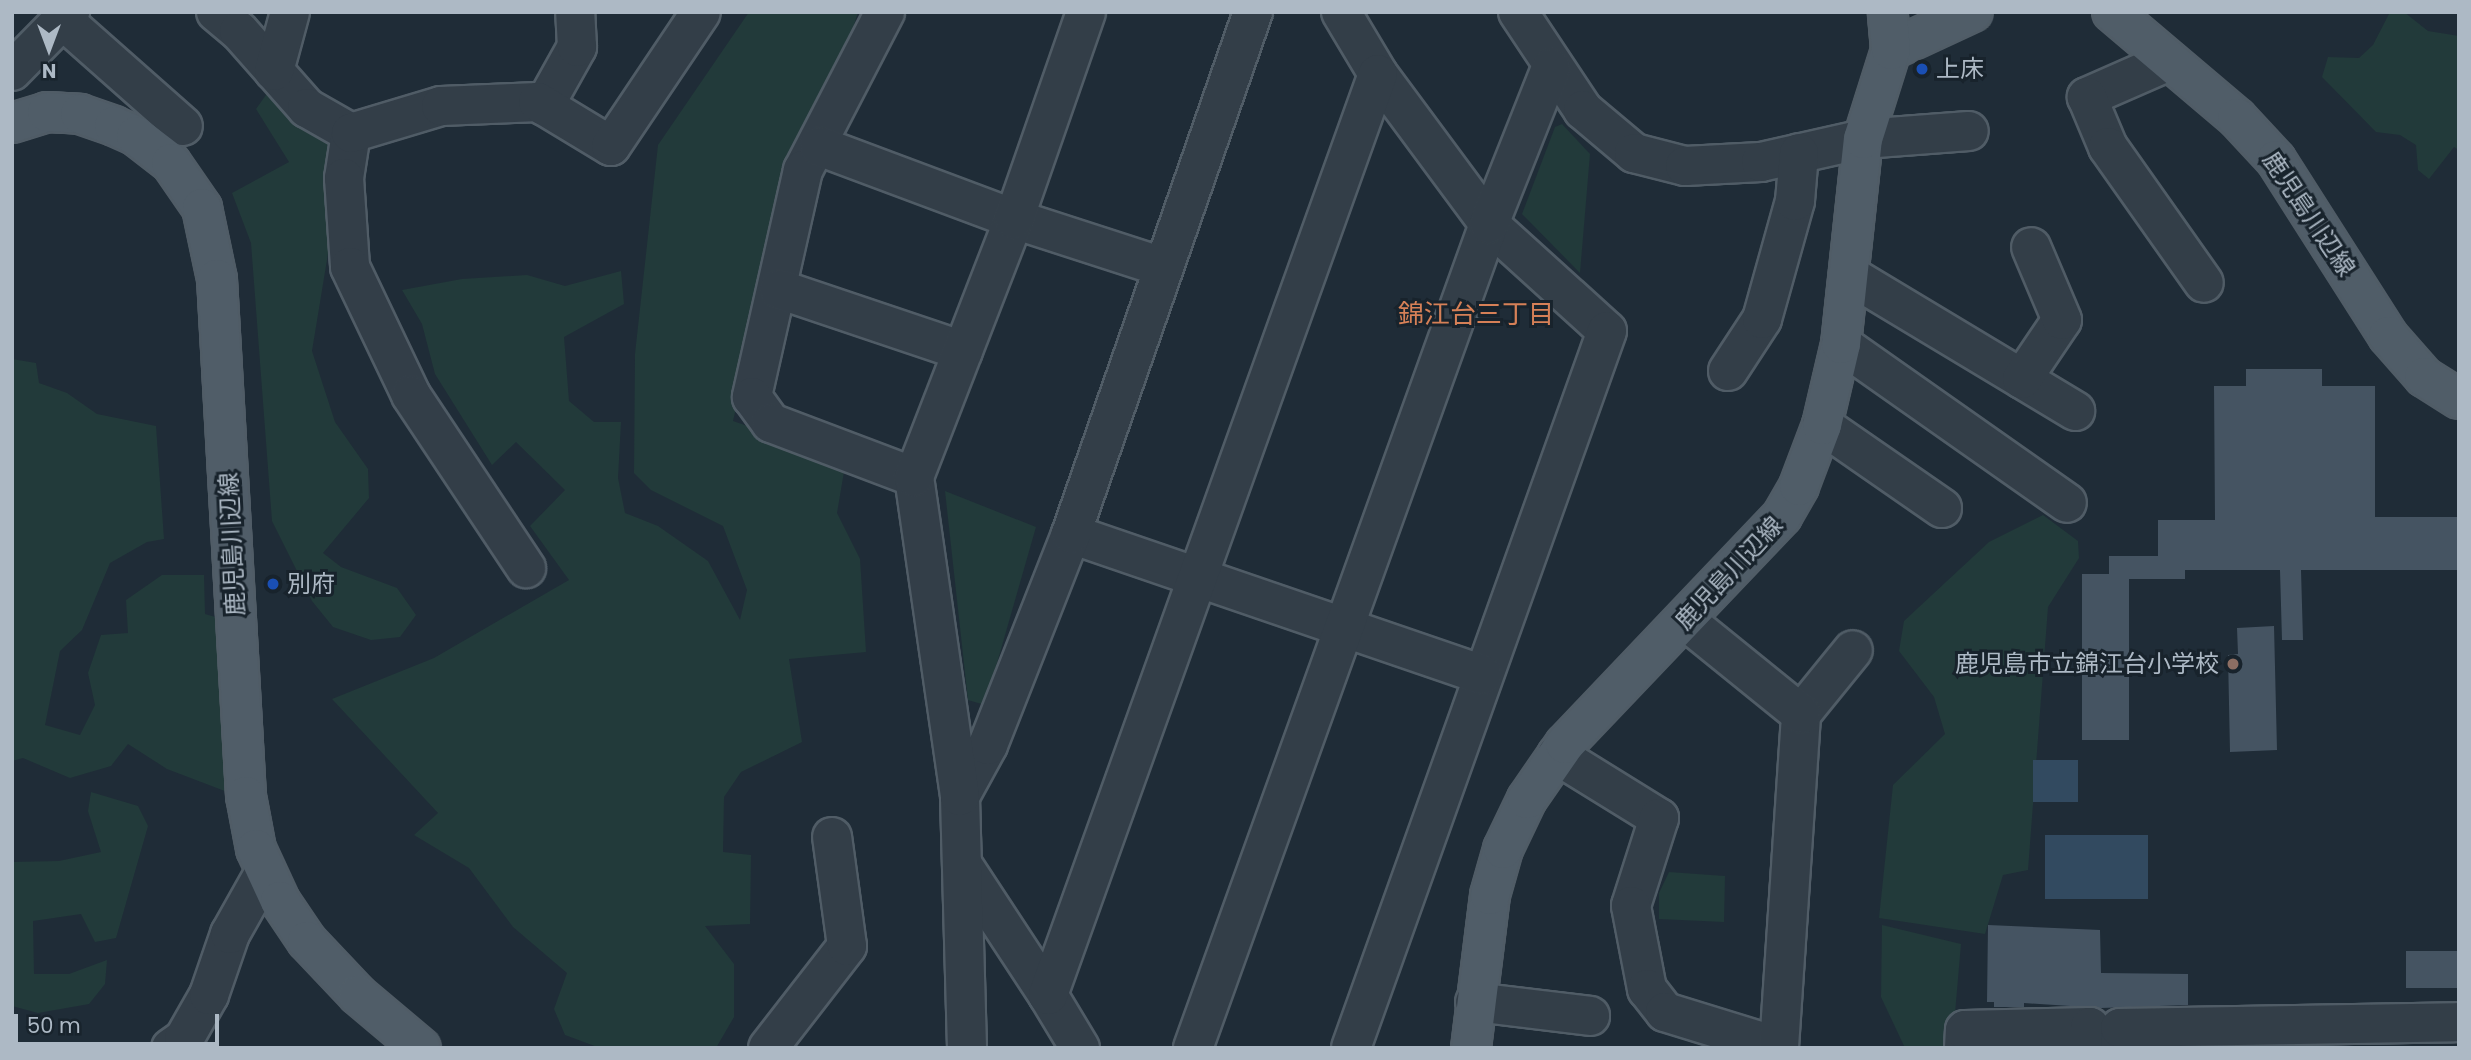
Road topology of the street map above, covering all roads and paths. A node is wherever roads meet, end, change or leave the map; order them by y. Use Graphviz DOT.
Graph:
graph roads {
  1 [pos="216,12"];
  2 [pos="290,12"];
  3 [pos="701,12"];
  4 [pos="885,12"];
  5 [pos="1056,12"];
  6 [pos="1086,12"];
  7 [pos="1253,12"];
  8 [pos="1341,12"];
  9 [pos="1888,12"];
  10 [pos="1973,12"];
  11 [pos="2112,12"];
  12 [pos="568,15"];
  13 [pos="67,16"];
  14 [pos="1532,17"];
  15 [pos="1891,50"];
  16 [pos="1067,58"];
  17 [pos="2169,61"];
  18 [pos="1552,68"];
  19 [pos="12,71"];
  20 [pos="274,71"];
  21 [pos="1378,74"];
  22 [pos="544,106"];
  23 [pos="12,123"];
  24 [pos="183,126"];
  25 [pos="1969,131"];
  26 [pos="351,133"];
  27 [pos="1863,139"];
  28 [pos="820,146"];
  29 [pos="1799,153"];
  30 [pos="1014,219"];
  31 [pos="1489,224"];
  32 [pos="2031,247"];
  33 [pos="1163,267"];
  34 [pos="1849,275"];
  35 [pos="2204,283"];
  36 [pos="779,289"];
  37 [pos="1841,344"];
  38 [pos="963,351"];
  39 [pos="1728,371"];
  40 [pos="2022,379"];
  41 [pos="2459,399"];
  42 [pos="2076,411"];
  43 [pos="1822,425"];
  44 [pos="914,477"];
  45 [pos="2067,503"];
  46 [pos="1942,508"];
  47 [pos="1071,534"];
  48 [pos="526,568"];
  49 [pos="1201,579"];
  50 [pos="1685,620"];
  51 [pos="1345,629"];
  52 [pos="1853,650"];
  53 [pos="1483,675"];
  54 [pos="1801,714"];
  55 [pos="1557,755"];
  56 [pos="960,796"];
  57 [pos="832,837"];
  58 [pos="962,864"];
  59 [pos="265,872"];
  60 [pos="1048,995"];
  61 [pos="1475,1002"];
  62 [pos="1590,1016"];
  63 [pos="2459,1022"];
  64 [pos="171,1048"];
  65 [pos="421,1048"];
  66 [pos="768,1048"];
  67 [pos="967,1048"];
  68 [pos="1080,1048"];
  69 [pos="1193,1048"];
  70 [pos="1351,1048"];
  71 [pos="1471,1048"];
  72 [pos="1964,1048"];
  73 [pos="2090,1048"];
  74 [pos="2121,1048"];
  1 -- 20 [label="street"];
  2 -- 20 [label="street"];
  3 -- 22 [label="street"];
  4 -- 28 [label="street"];
  5 -- 16 [label="street"];
  6 -- 16 [label="street"];
  7 -- 33 [label="street"];
  8 -- 21 [label="street"];
  9 -- 15 [label="main road, 鹿児島川辺線"];
  10 -- 15 [label="main road"];
  11 -- 17 [label="main road, 鹿児島川辺線"];
  12 -- 22 [label="street"];
  13 -- 19 [label="street"];
  13 -- 24 [label="street"];
  14 -- 18 [label="street"];
  15 -- 27 [label="main road, 鹿児島川辺線"];
  16 -- 30 [label="street"];
  17 -- 35 [label="street"];
  17 -- 41 [label="main road, 鹿児島川辺線"];
  18 -- 29 [label="street"];
  18 -- 31 [label="street"];
  20 -- 26 [label="street"];
  21 -- 31 [label="street"];
  21 -- 49 [label="street"];
  22 -- 26 [label="street"];
  23 -- 59 [label="main road, 鹿児島川辺線"];
  25 -- 27 [label="street"];
  26 -- 48 [label="street"];
  27 -- 29 [label="street"];
  27 -- 34 [label="main road, 鹿児島川辺線"];
  28 -- 30 [label="street"];
  28 -- 36 [label="street"];
  29 -- 39 [label="street"];
  30 -- 33 [label="street"];
  30 -- 38 [label="street"];
  31 -- 51 [label="street"];
  31 -- 53 [label="street"];
  32 -- 40 [label="street"];
  33 -- 47 [label="street"];
  34 -- 37 [label="main road, 鹿児島川辺線"];
  34 -- 40 [label="street"];
  36 -- 38 [label="street"];
  36 -- 44 [label="street"];
  37 -- 43 [label="main road, 鹿児島川辺線"];
  37 -- 45 [label="street"];
  38 -- 44 [label="street"];
  40 -- 42 [label="street"];
  43 -- 46 [label="street"];
  43 -- 50 [label="main road, 鹿児島川辺線"];
  44 -- 56 [label="street"];
  47 -- 49 [label="street"];
  47 -- 56 [label="street"];
  49 -- 51 [label="street"];
  49 -- 60 [label="street"];
  50 -- 54 [label="street"];
  50 -- 55 [label="main road, 鹿児島川辺線"];
  51 -- 53 [label="street"];
  51 -- 69 [label="street"];
  52 -- 54 [label="street"];
  53 -- 70 [label="street"];
  54 -- 55 [label="street"];
  55 -- 61 [label="main road, 鹿児島川辺線"];
  56 -- 58 [label="street"];
  57 -- 66 [label="street"];
  58 -- 60 [label="street"];
  58 -- 67 [label="street"];
  59 -- 64 [label="street"];
  59 -- 65 [label="main road, 鹿児島川辺線"];
  60 -- 68 [label="street"];
  61 -- 62 [label="street"];
  61 -- 71 [label="main road, 鹿児島川辺線"];
  63 -- 74 [label="street"];
  72 -- 73 [label="street"];
}
